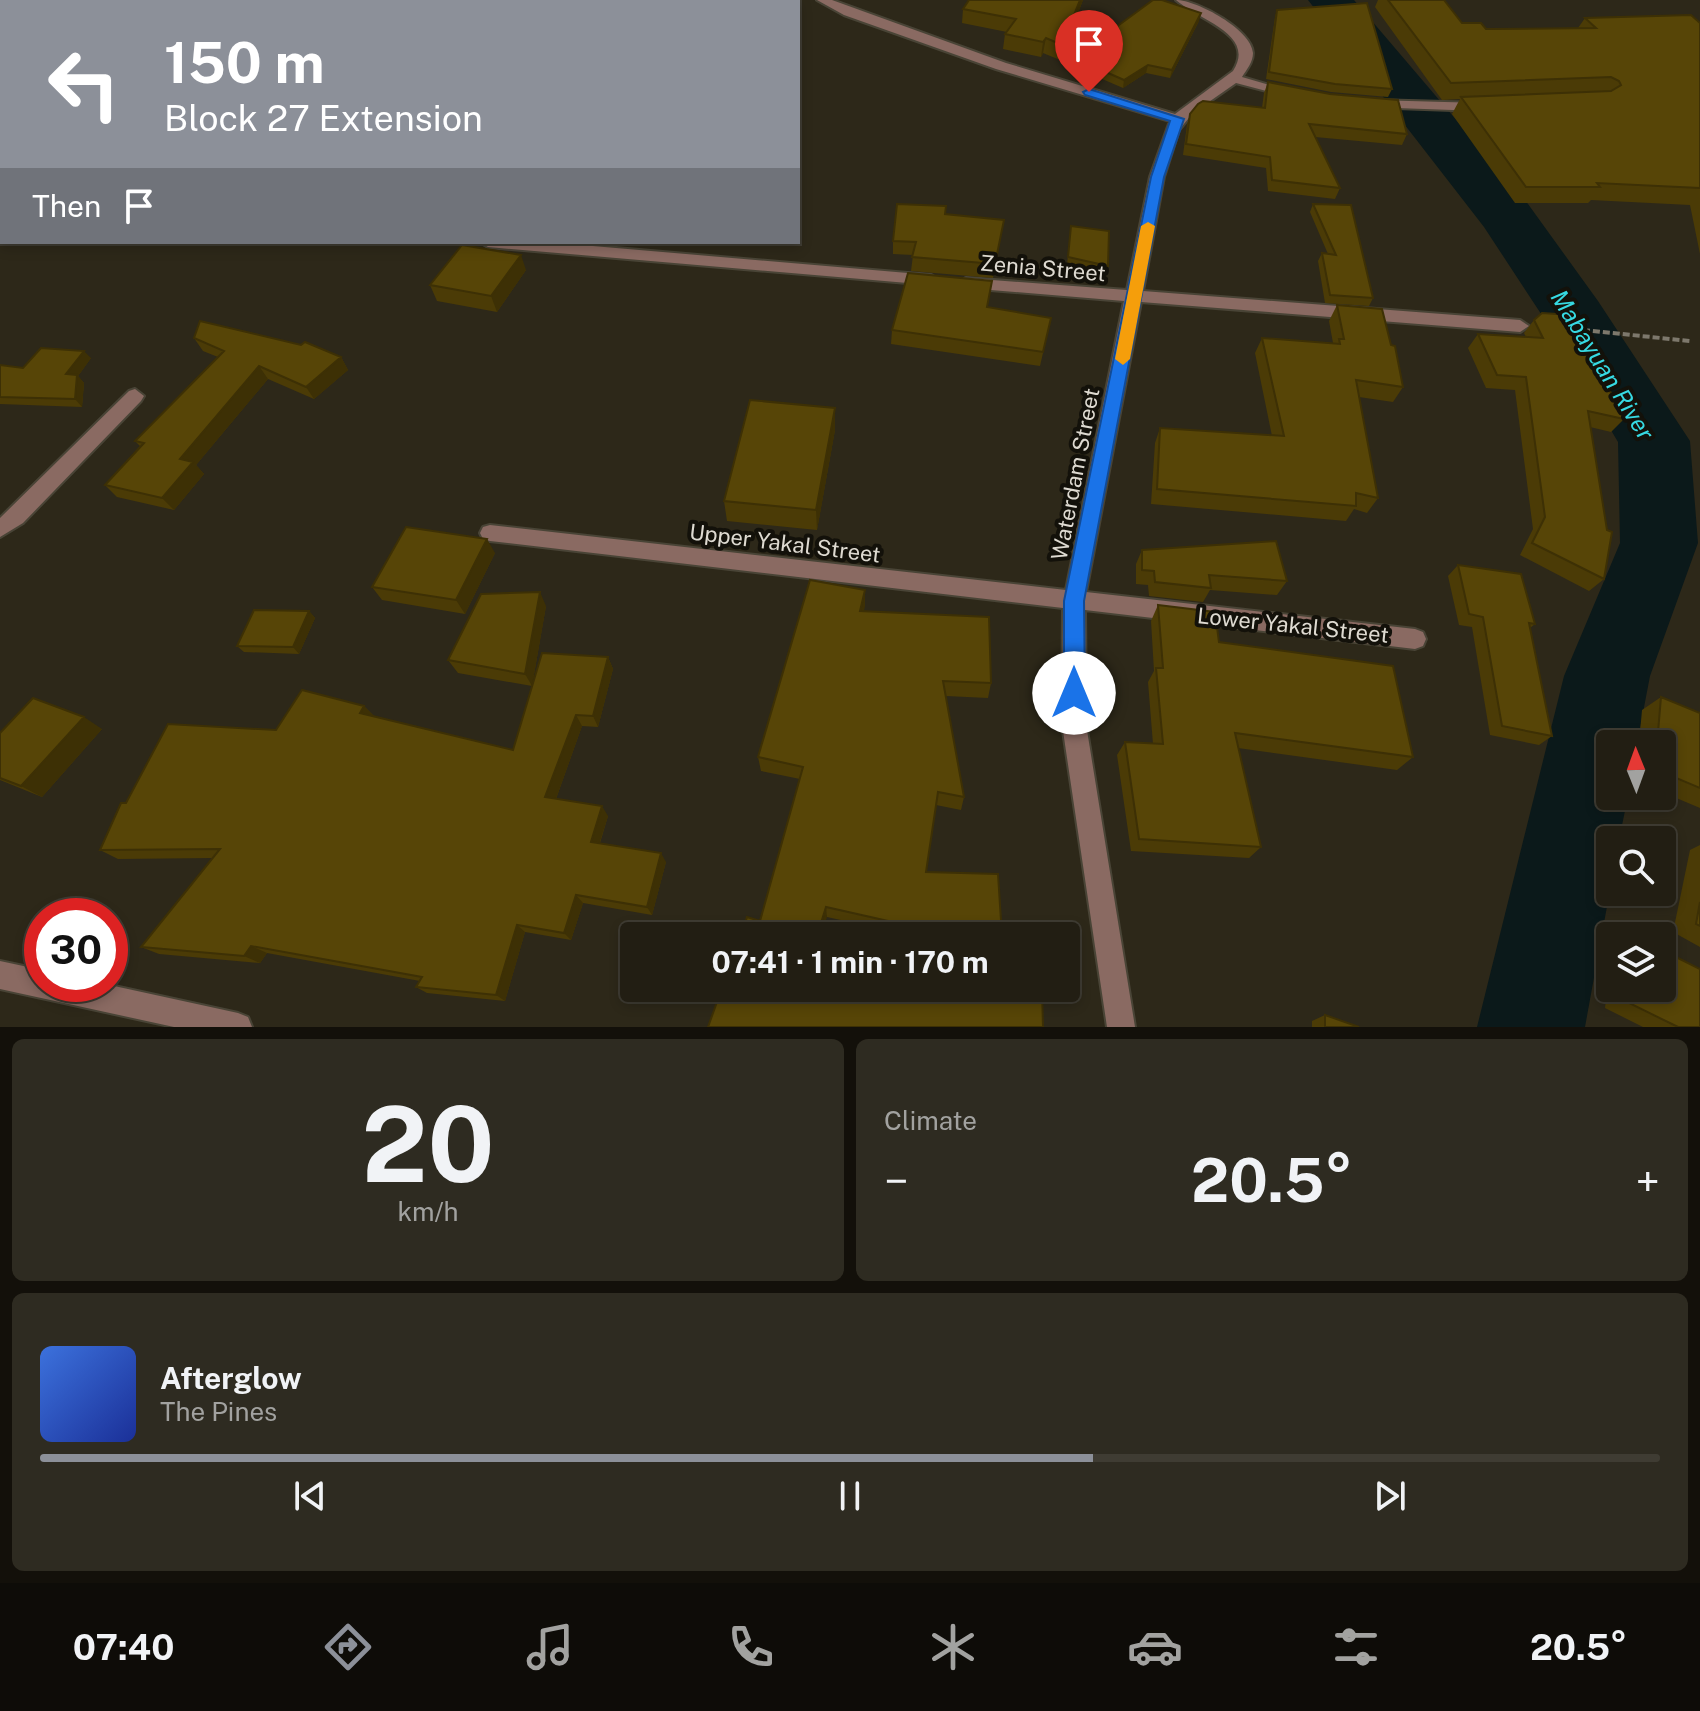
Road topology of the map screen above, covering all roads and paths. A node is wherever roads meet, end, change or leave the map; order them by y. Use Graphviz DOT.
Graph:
graph roads {
  1 [pos="823,0"];
  2 [pos="1182,0"];
  3 [pos="1236,79"];
  4 [pos="1304,96"];
  5 [pos="1358,102"];
  6 [pos="1499,107"];
  7 [pos="1177,119"];
  8 [pos="511,244"];
  9 [pos="1135,298"];
  10 [pos="1520,326"];
  11 [pos="1690,341"];
  12 [pos="135,396"];
  13 [pos="0,529"];
  14 [pos="490,533"];
  15 [pos="1074,601"];
  16 [pos="1415,639"];
  17 [pos="0,975"];
  18 [pos="238,1027"];
  19 [pos="1121,1027"];
  1 -- 7 [label="street"];
  2 -- 3 [label="street"];
  3 -- 4 [label="street"];
  3 -- 7 [label="street"];
  5 -- 6 [label="street"];
  7 -- 9 [label="street, Waterdam Street"];
  8 -- 9 [label="street, Zenia Street"];
  9 -- 10 [label="street, Zenia Street"];
  9 -- 15 [label="street, Waterdam Street"];
  10 -- 11 [label="path"];
  12 -- 13 [label="street"];
  14 -- 15 [label="street, Upper Yakal Street"];
  15 -- 16 [label="street, Lower Yakal Street"];
  15 -- 19 [label="street, Waterdam Street"];
  17 -- 18 [label="street"];
}
